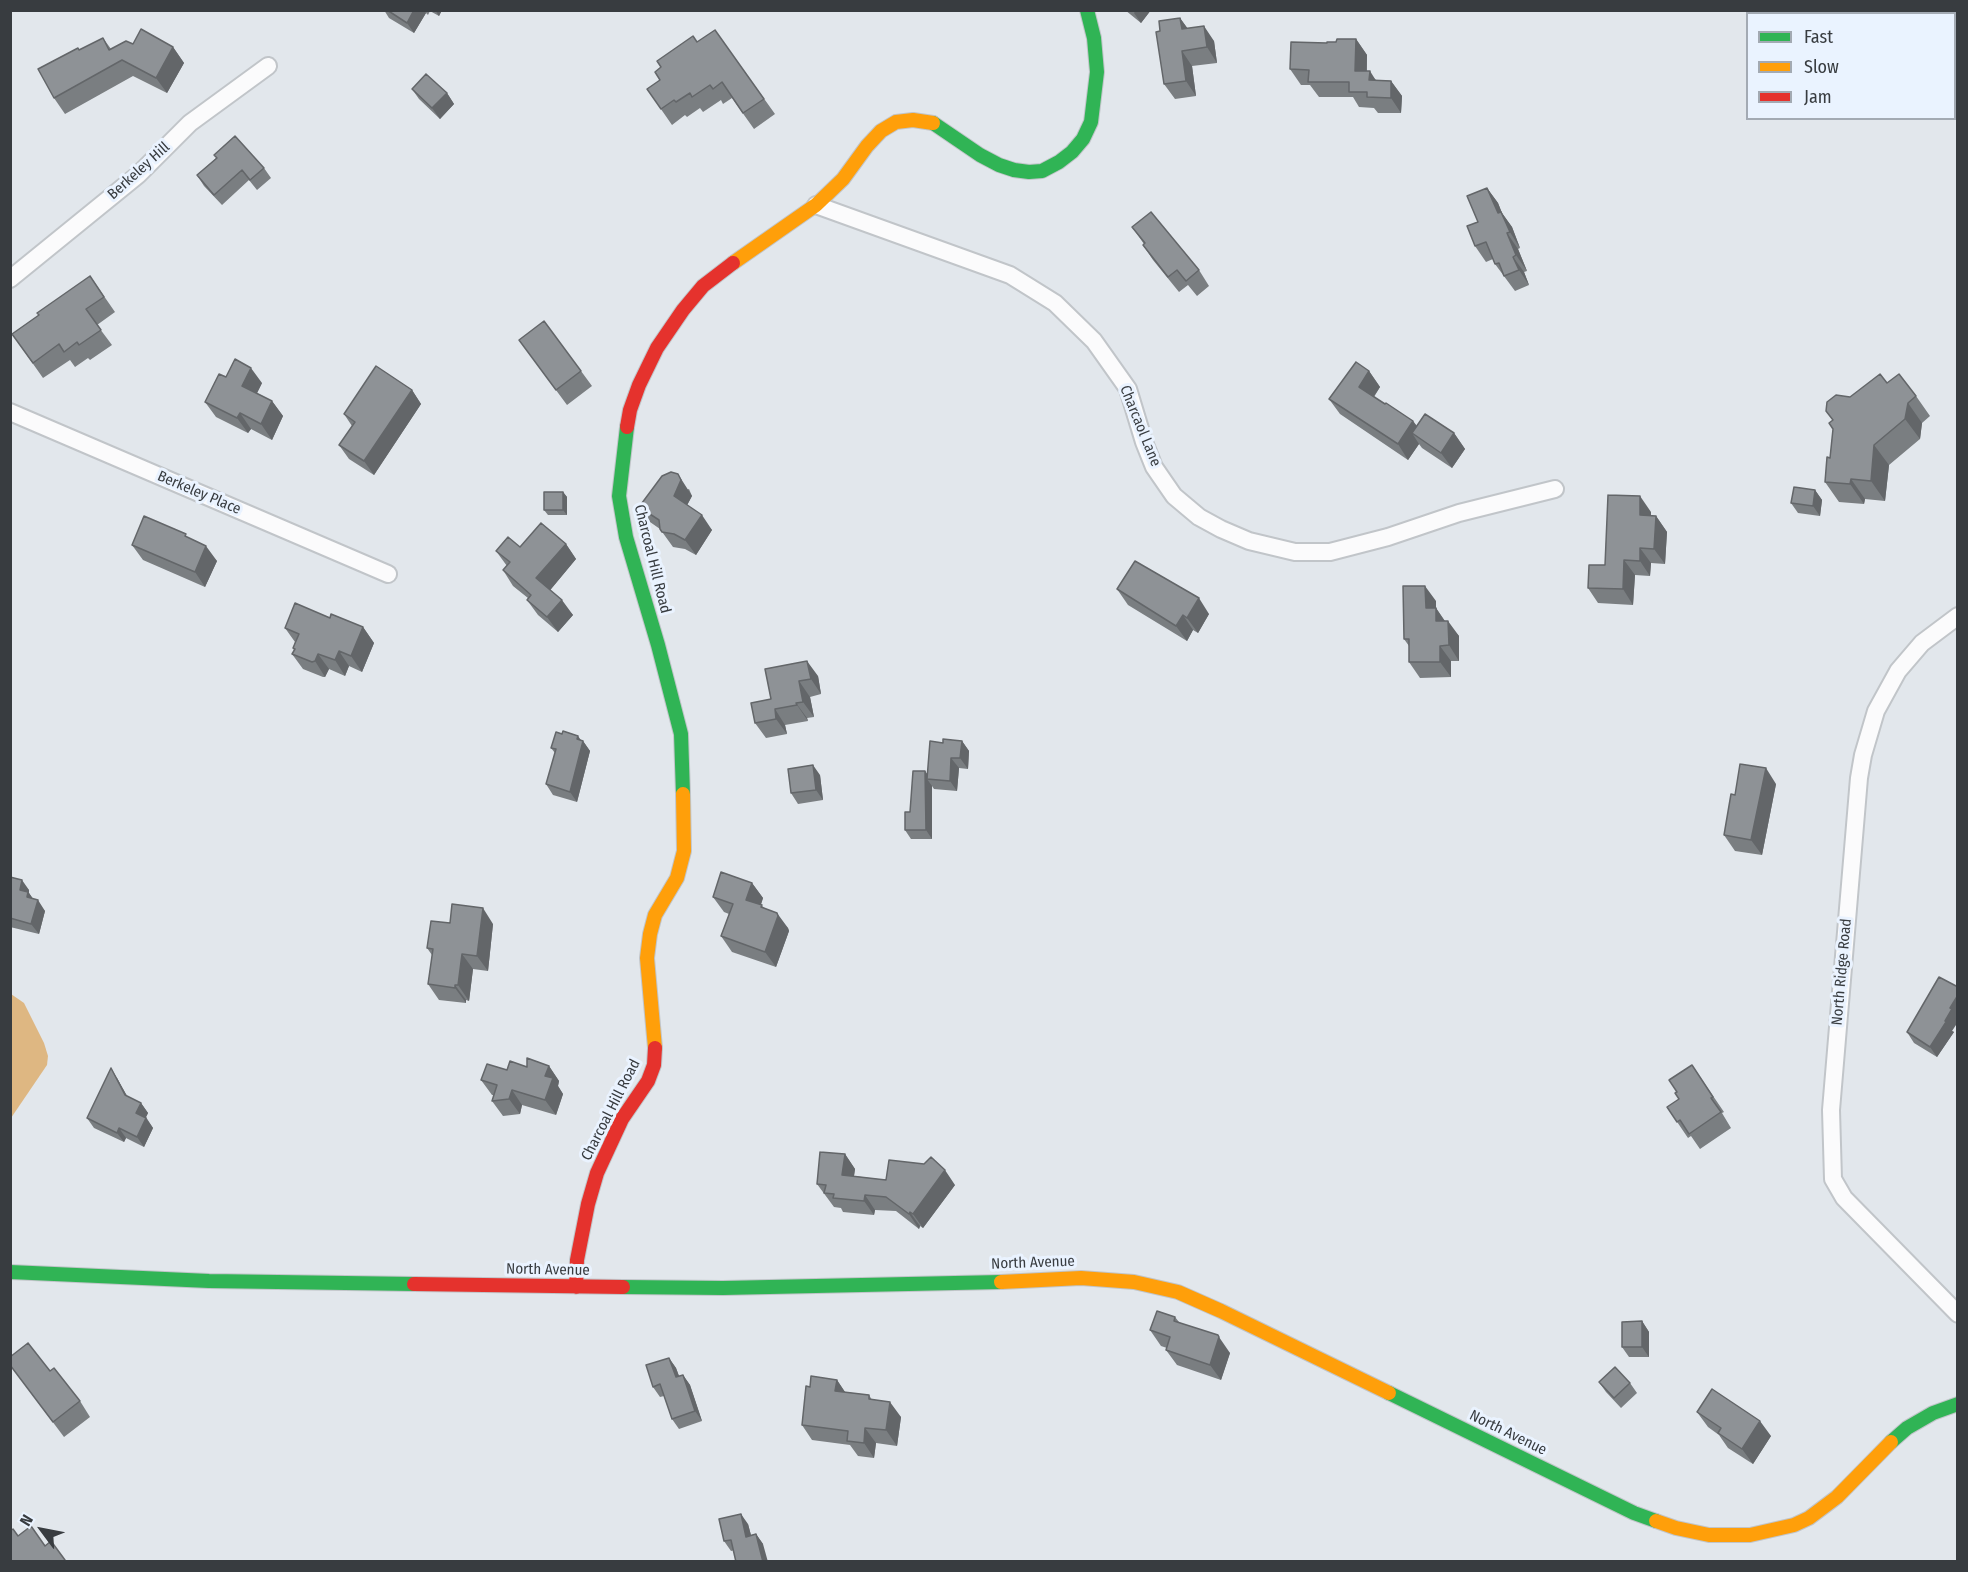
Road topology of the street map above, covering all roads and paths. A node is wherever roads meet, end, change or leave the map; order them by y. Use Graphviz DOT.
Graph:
graph roads {
  1 [pos="1087,10"];
  2 [pos="268,66"];
  3 [pos="816,205"];
  4 [pos="10,279"];
  5 [pos="10,412"];
  6 [pos="1555,489"];
  7 [pos="388,574"];
  8 [pos="1958,616"];
  9 [pos="10,1272"];
  10 [pos="576,1287"];
  11 [pos="1958,1314"];
  12 [pos="1958,1404"];
  1 -- 3 [label="street, Charcoal Hill Road"];
  2 -- 4 [label="street, Berkeley Hill"];
  3 -- 6 [label="street, Charcaol Lane"];
  3 -- 10 [label="street, Charcoal Hill Road"];
  5 -- 7 [label="street, Berkeley Place"];
  8 -- 11 [label="street, North Ridge Road"];
  9 -- 10 [label="street, North Avenue"];
  10 -- 12 [label="street, North Avenue"];
}
